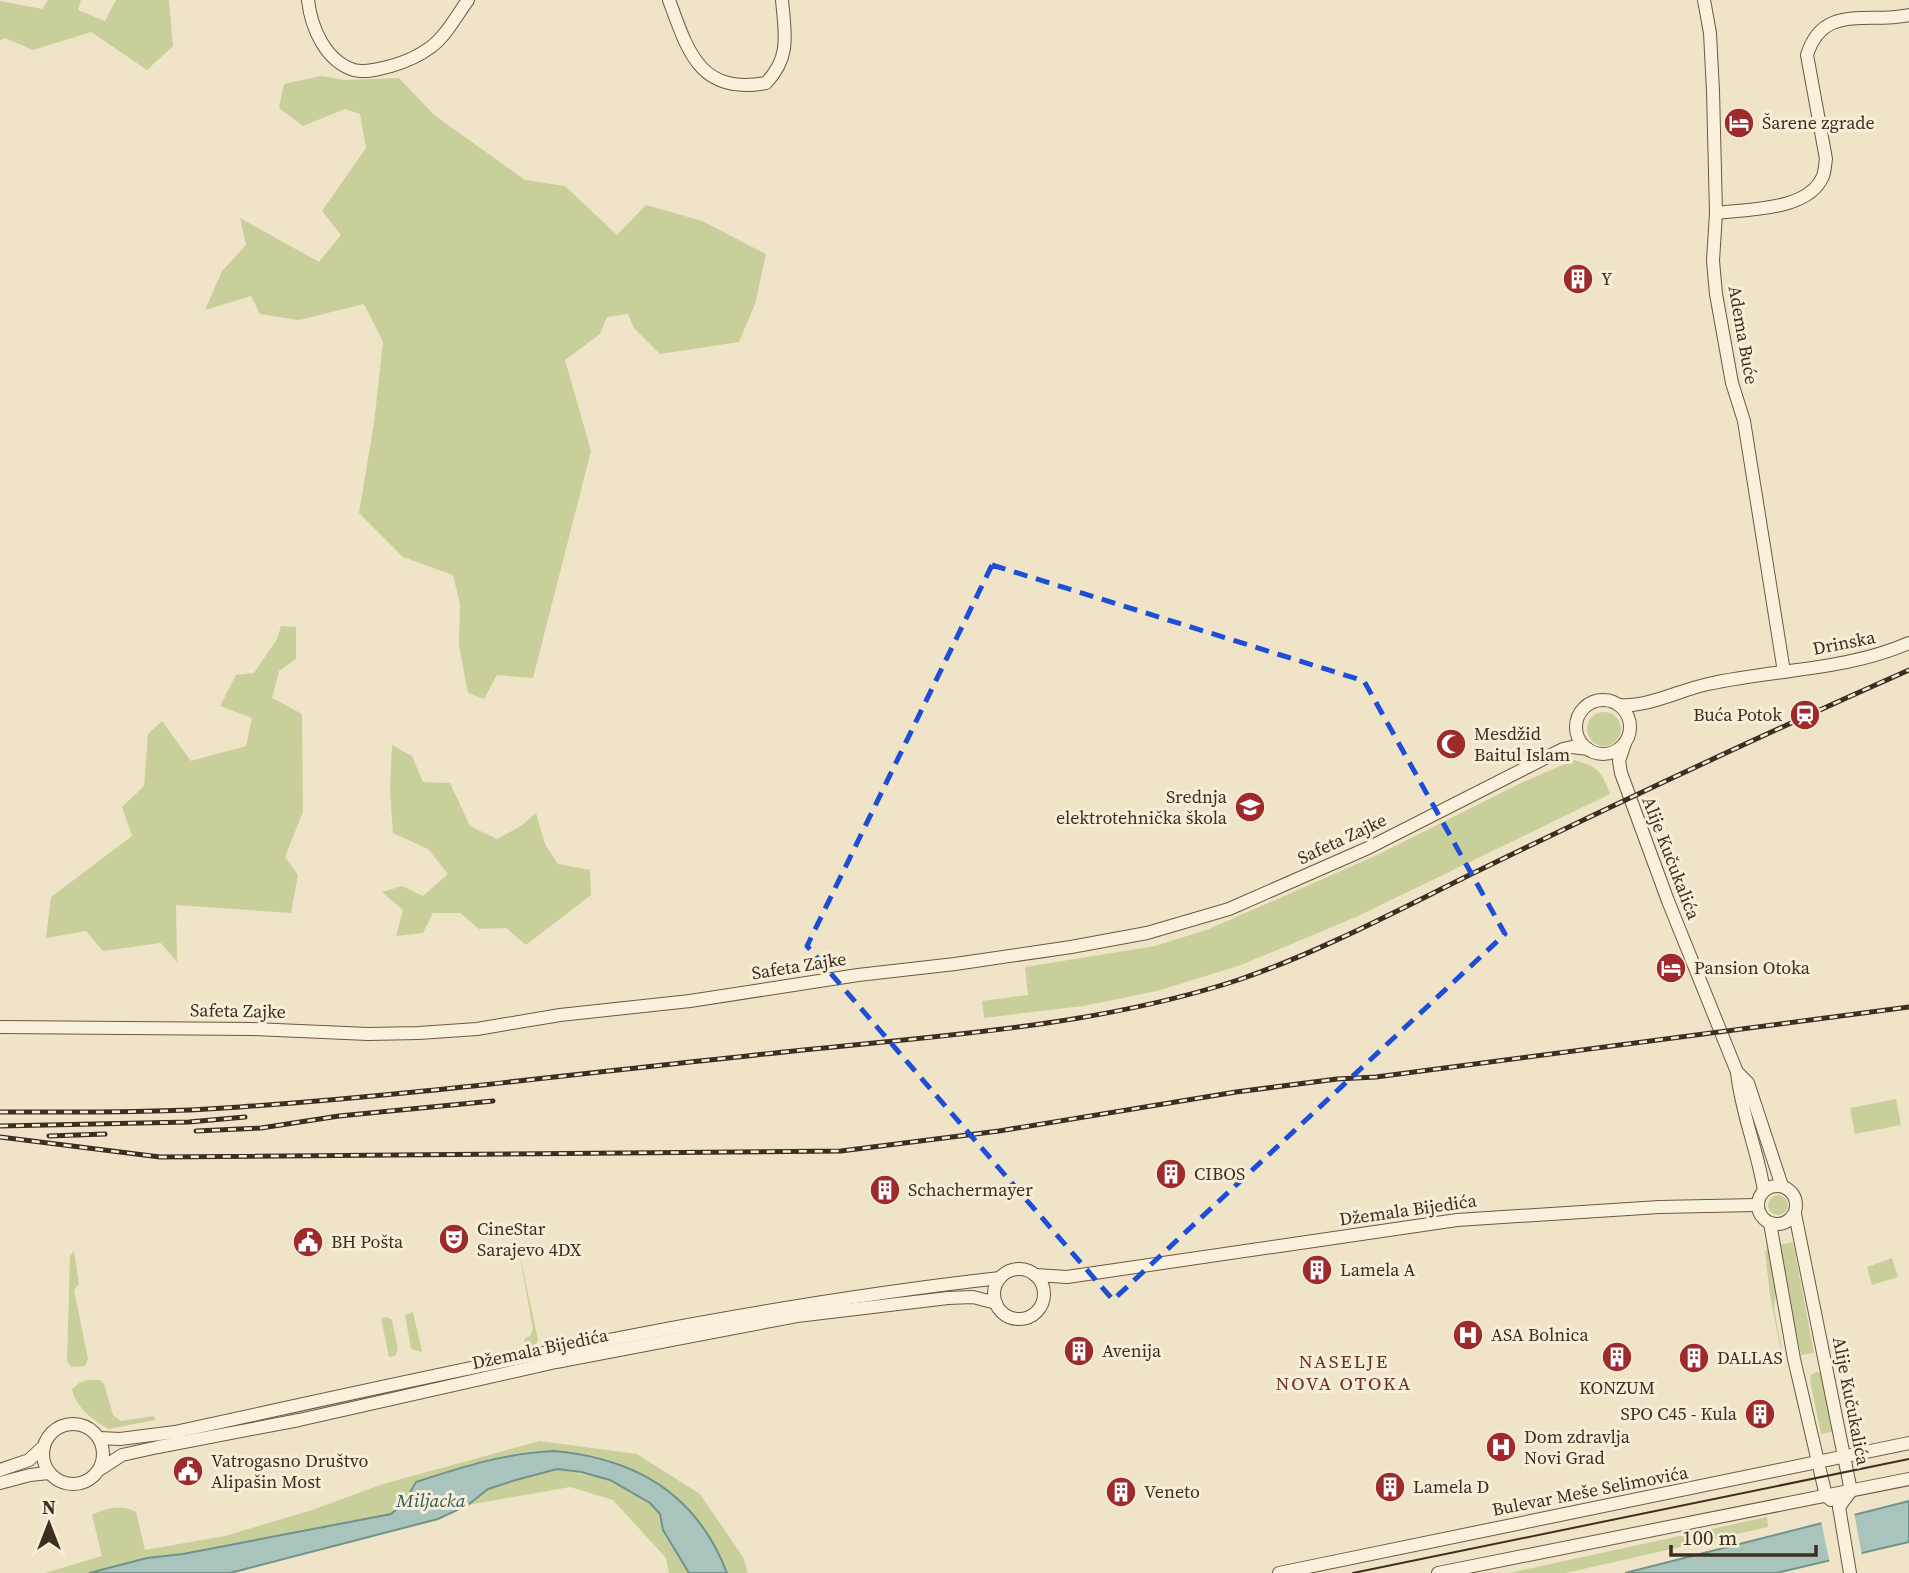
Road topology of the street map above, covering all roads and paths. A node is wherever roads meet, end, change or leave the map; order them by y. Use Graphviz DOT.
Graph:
graph roads {
  1 [pos="308,0"];
  2 [pos="468,0"];
  3 [pos="669,0"];
  4 [pos="782,0"];
  5 [pos="1704,0"];
  6 [pos="1909,15"];
  7 [pos="1716,213"];
  8 [pos="1909,643"];
  9 [pos="1784,672"];
  10 [pos="1642,704"];
  11 [pos="1619,705"];
  12 [pos="1576,726"];
  13 [pos="1630,727"];
  14 [pos="1625,743"];
  15 [pos="1563,749"];
  16 [pos="1592,751"];
  17 [pos="1621,774"];
  18 [pos="0,1027"];
  19 [pos="1737,1072"];
  20 [pos="1782,1186"];
  21 [pos="1764,1191"];
  22 [pos="1757,1205"];
  23 [pos="1795,1214"];
  24 [pos="1770,1223"];
  25 [pos="1035,1275"];
  26 [pos="1067,1277"];
  27 [pos="1000,1278"];
  28 [pos="1044,1297"];
  29 [pos="996,1303"];
  30 [pos="99,1438"];
  31 [pos="1909,1443"];
  32 [pos="44,1446"];
  33 [pos="1845,1457"];
  34 [pos="1818,1462"];
  35 [pos="0,1470"];
  36 [pos="99,1470"];
  37 [pos="50,1474"];
  38 [pos="1909,1479"];
  39 [pos="0,1483"];
  40 [pos="1851,1491"];
  41 [pos="1826,1496"];
  42 [pos="1840,1510"];
  43 [pos="1850,1571"];
  44 [pos="1279,1573"];
  45 [pos="1438,1573"];
  1 -- 2 [label="main road"];
  3 -- 4 [label="main road"];
  5 -- 7 [label="main road, Adema Buće"];
  6 -- 7 [label="main road"];
  7 -- 9 [label="main road, Adema Buće"];
  8 -- 9 [label="main road, Drinska"];
  9 -- 10 [label="main road"];
  10 -- 11 [label="main road"];
  10 -- 13 [label="main road"];
  11 -- 12 [label="main road"];
  11 -- 13 [label="main road"];
  12 -- 15 [label="main road"];
  12 -- 16 [label="main road"];
  13 -- 14 [label="main road"];
  14 -- 16 [label="main road"];
  14 -- 17 [label="main road, Alije Kučukalića"];
  15 -- 16 [label="main road, Safeta Zajke"];
  15 -- 18 [label="main road, Safeta Zajke"];
  16 -- 17 [label="main road, Alije Kučukalića"];
  17 -- 19 [label="main road, Alije Kučukalića"];
  19 -- 20 [label="main road, Alije Kučukalića"];
  19 -- 21 [label="main road, Alije Kučukalića"];
  20 -- 21 [label="main road"];
  20 -- 23 [label="main road"];
  21 -- 22 [label="main road"];
  22 -- 24 [label="main road"];
  22 -- 26 [label="main road, Džemala Bijedića"];
  23 -- 24 [label="main road"];
  23 -- 33 [label="main road, Alije Kučukalića"];
  24 -- 34 [label="main road"];
  25 -- 26 [label="main road, Džemala Bijedića"];
  25 -- 27 [label="main road"];
  25 -- 28 [label="main road"];
  26 -- 28 [label="main road"];
  27 -- 29 [label="main road"];
  27 -- 30 [label="main road, Džemala Bijedića"];
  28 -- 29 [label="main road"];
  29 -- 36 [label="main road, Džemala Bijedića"];
  30 -- 32 [label="main road, Džemala Bijedića"];
  30 -- 36 [label="main road"];
  31 -- 33 [label="main road, Bulevar Meše Selimovića"];
  32 -- 35 [label="main road, Džemala Bijedića"];
  32 -- 37 [label="main road"];
  33 -- 34 [label="main road, Bulevar Meše Selimovića"];
  33 -- 40 [label="main road, Alije Kučukalića"];
  34 -- 41 [label="main road"];
  34 -- 44 [label="main road, Bulevar Meše Selimovića"];
  36 -- 37 [label="main road, Džemala Bijedića"];
  37 -- 39 [label="main road, Džemala Bijedića"];
  38 -- 40 [label="main road"];
  40 -- 41 [label="main road"];
  40 -- 42 [label="main road, Alije Kučukalića"];
  41 -- 42 [label="main road"];
  41 -- 45 [label="main road"];
  42 -- 43 [label="main road"];
}
